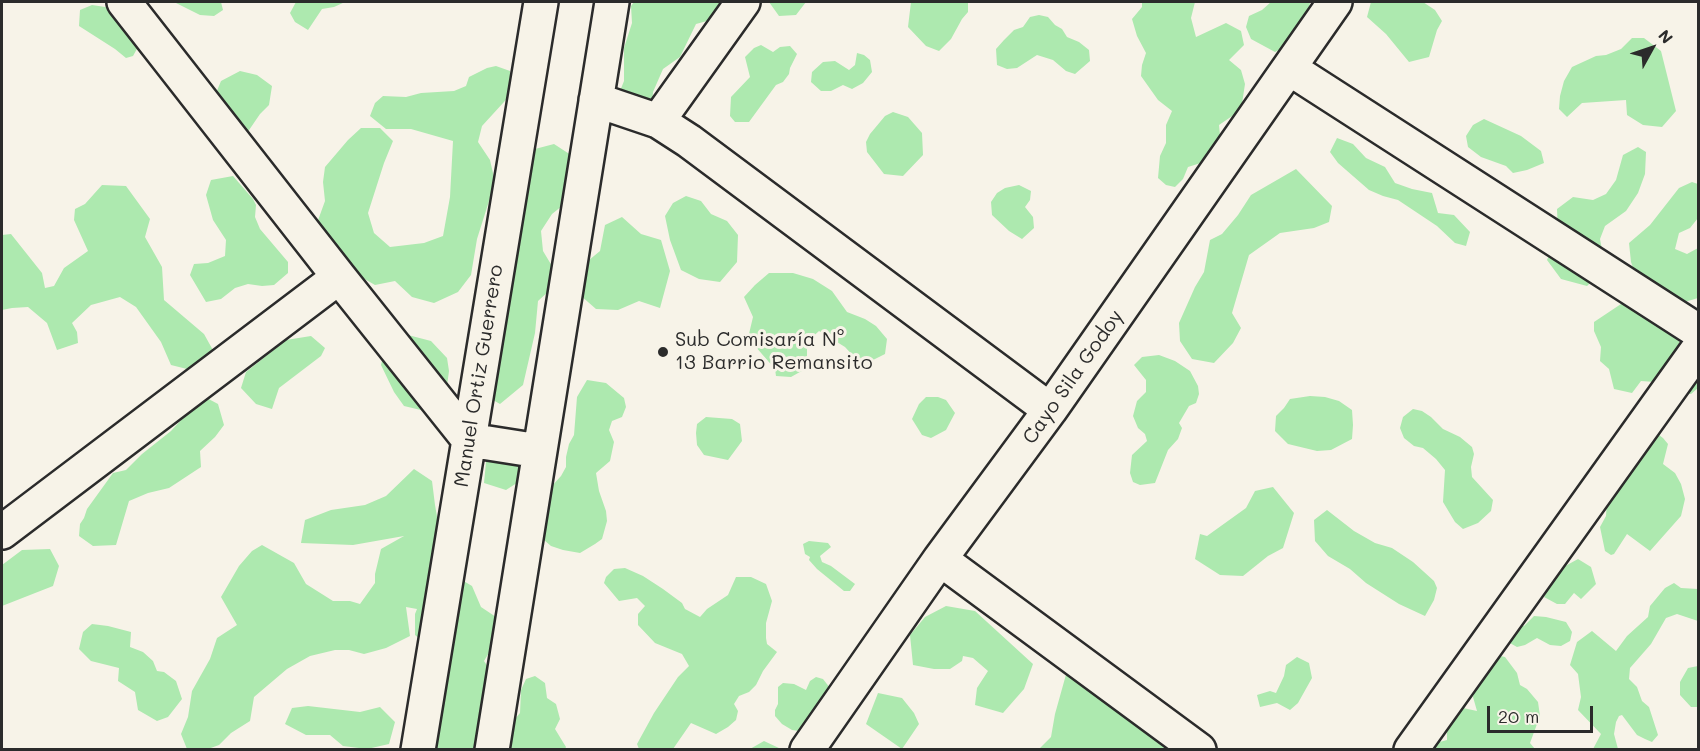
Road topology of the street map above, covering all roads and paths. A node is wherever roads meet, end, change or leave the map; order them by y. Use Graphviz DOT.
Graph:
graph roads {
  1 [pos="124,2"];
  2 [pos="541,2"];
  3 [pos="612,2"];
  4 [pos="743,2"];
  5 [pos="1335,2"];
  6 [pos="1289,68"];
  7 [pos="596,100"];
  8 [pos="658,121"];
  9 [pos="339,277"];
  10 [pos="1698,331"];
  11 [pos="1698,349"];
  12 [pos="1050,410"];
  13 [pos="469,440"];
  14 [pos="539,451"];
  15 [pos="2,532"];
  16 [pos="940,559"];
  17 [pos="418,750"];
  18 [pos="492,750"];
  19 [pos="807,750"];
  20 [pos="1200,750"];
  21 [pos="1411,750"];
  1 -- 9 [label="street"];
  2 -- 13 [label="street, Manuel Ortiz Guerrero"];
  3 -- 7 [label="street"];
  4 -- 8 [label="street"];
  5 -- 6 [label="street, Cayo Sila Godoy"];
  6 -- 10 [label="street"];
  6 -- 12 [label="street, Cayo Sila Godoy"];
  7 -- 8 [label="street"];
  7 -- 14 [label="street"];
  8 -- 12 [label="street"];
  9 -- 13 [label="street"];
  9 -- 15 [label="street"];
  11 -- 21 [label="street"];
  12 -- 16 [label="street, Cayo Sila Godoy"];
  13 -- 14 [label="street"];
  13 -- 17 [label="street, Manuel Ortiz Guerrero"];
  14 -- 18 [label="street"];
  16 -- 19 [label="street, Cayo Sila Godoy"];
  16 -- 20 [label="street"];
}
